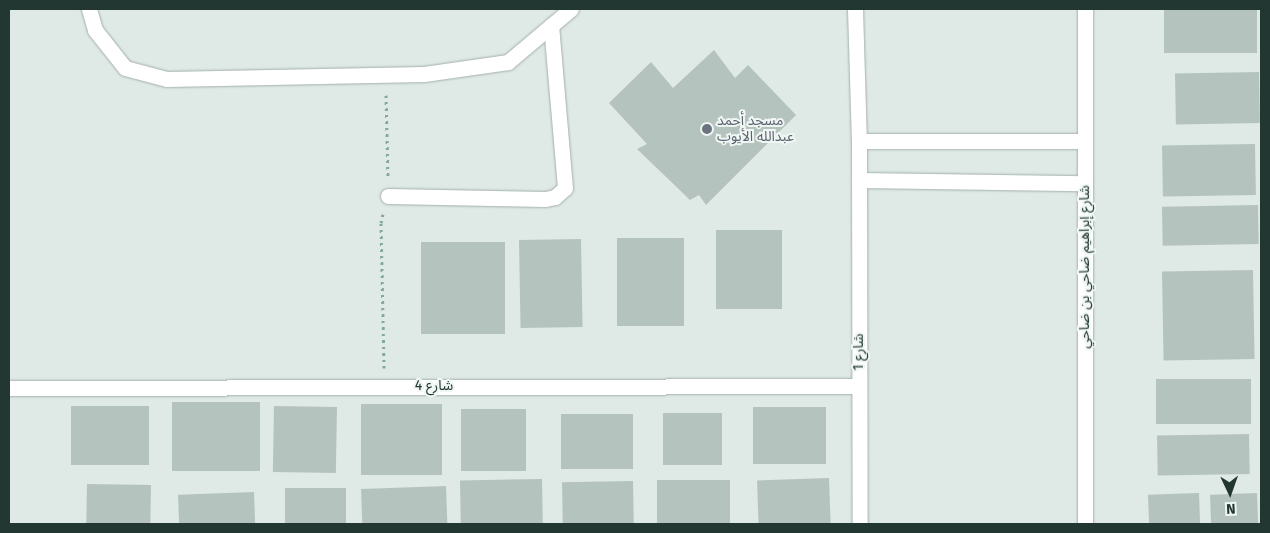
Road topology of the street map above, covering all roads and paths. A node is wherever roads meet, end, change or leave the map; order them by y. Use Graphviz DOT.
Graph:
graph roads {
  1 [pos="90,9"];
  2 [pos="571,9"];
  3 [pos="854,9"];
  4 [pos="1085,9"];
  5 [pos="552,26"];
  6 [pos="385,74"];
  7 [pos="1085,140"];
  8 [pos="859,141"];
  9 [pos="859,180"];
  10 [pos="1085,183"];
  11 [pos="388,196"];
  12 [pos="384,386"];
  13 [pos="859,386"];
  14 [pos="9,388"];
  15 [pos="860,524"];
  16 [pos="1085,524"];
  1 -- 6 [label="street"];
  2 -- 5 [label="street"];
  3 -- 8 [label="street, شارع 1"];
  4 -- 7 [label="street, شارع إبراهيم ضاحي بن ضاحي"];
  5 -- 6 [label="street"];
  5 -- 11 [label="street"];
  6 -- 11 [label="path"];
  7 -- 8 [label="street"];
  7 -- 10 [label="street, شارع إبراهيم ضاحي بن ضاحي"];
  8 -- 9 [label="street, شارع 1"];
  9 -- 10 [label="street"];
  9 -- 13 [label="street, شارع 1"];
  10 -- 16 [label="street, شارع إبراهيم ضاحي بن ضاحي"];
  11 -- 12 [label="path"];
  12 -- 13 [label="street, شارع 4"];
  12 -- 14 [label="street, شارع 4"];
  13 -- 15 [label="street, شارع 1"];
}
